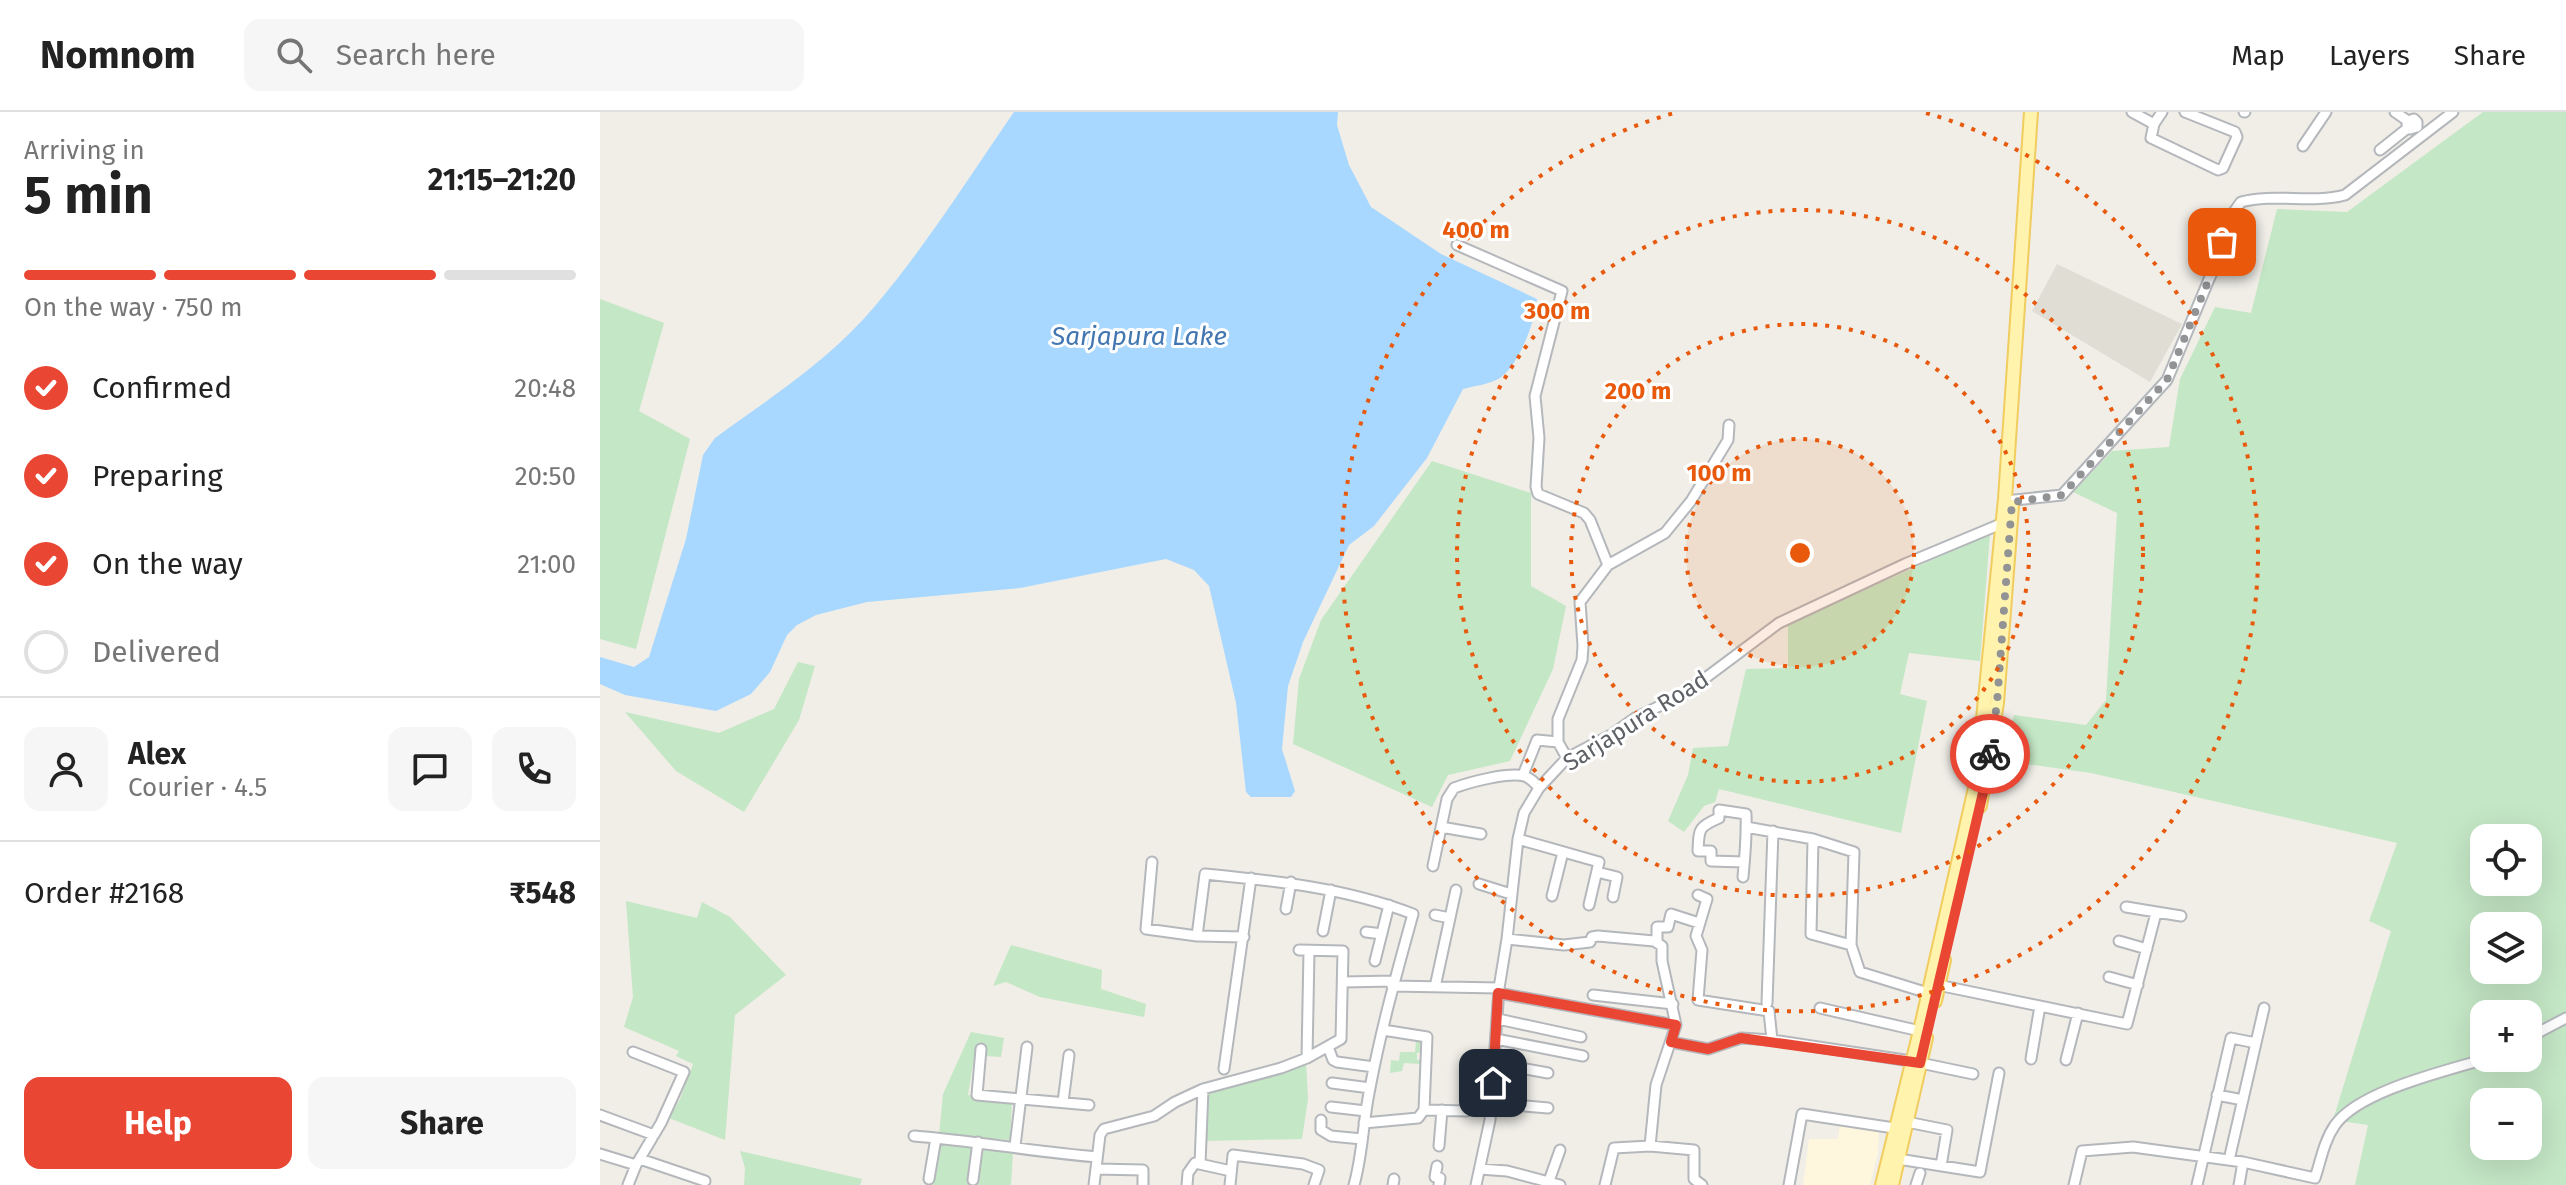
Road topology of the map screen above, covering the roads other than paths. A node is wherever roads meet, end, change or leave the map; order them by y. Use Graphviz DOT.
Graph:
graph roads {
  1 [pos="2031,112"];
  2 [pos="2038,112"];
  3 [pos="2132,112"];
  4 [pos="2162,112"];
  5 [pos="2185,112"];
  6 [pos="2326,112"];
  7 [pos="2395,112"];
  8 [pos="2453,112"];
  9 [pos="2154,124"];
  10 [pos="2414,128"];
  11 [pos="2303,146"];
  12 [pos="2380,150"];
  13 [pos="1457,245"];
  14 [pos="1729,425"];
  15 [pos="2008,502"];
  16 [pos="2006,521"];
  17 [pos="1608,565"];
  18 [pos="1558,742"];
  19 [pos="1567,758"];
  20 [pos="1523,775"];
  21 [pos="1539,788"];
  22 [pos="1441,827"];
  23 [pos="1746,827"];
  24 [pos="1773,831"];
  25 [pos="1481,834"];
  26 [pos="1518,839"];
  27 [pos="1813,839"];
  28 [pos="1563,852"];
  29 [pos="1152,862"];
  30 [pos="1744,862"];
  31 [pos="1433,866"];
  32 [pos="1597,872"];
  33 [pos="1743,877"];
  34 [pos="1251,878"];
  35 [pos="1291,882"];
  36 [pos="1479,884"];
  37 [pos="1331,890"];
  38 [pos="1456,890"];
  39 [pos="1511,894"];
  40 [pos="1698,895"];
  41 [pos="1552,896"];
  42 [pos="1613,897"];
  43 [pos="1389,905"];
  44 [pos="1589,905"];
  45 [pos="2126,907"];
  46 [pos="1286,909"];
  47 [pos="2156,913"];
  48 [pos="1435,915"];
  49 [pos="2181,916"];
  50 [pos="1450,918"];
  51 [pos="1699,923"];
  52 [pos="1323,931"];
  53 [pos="1366,932"];
  54 [pos="1382,934"];
  55 [pos="1197,936"];
  56 [pos="1244,937"];
  57 [pos="1507,939"];
  58 [pos="2119,941"];
  59 [pos="1657,943"];
  60 [pos="1851,945"];
  61 [pos="2147,949"];
  62 [pos="1375,961"];
  63 [pos="2109,977"];
  64 [pos="1343,982"];
  65 [pos="1393,984"];
  66 [pos="2138,985"];
  67 [pos="1435,987"];
  68 [pos="1932,987"];
  69 [pos="1498,990"];
  70 [pos="1593,995"];
  71 [pos="1767,1003"];
  72 [pos="1673,1004"];
  73 [pos="2040,1006"];
  74 [pos="1820,1008"];
  75 [pos="2264,1008"];
  76 [pos="2078,1013"];
  77 [pos="2566,1018"];
  78 [pos="1498,1019"];
  79 [pos="1676,1025"];
  80 [pos="1383,1030"];
  81 [pos="1920,1031"];
  82 [pos="2542,1031"];
  83 [pos="1581,1037"];
  84 [pos="1496,1039"];
  85 [pos="1772,1040"];
  86 [pos="1671,1042"];
  87 [pos="2256,1043"];
  88 [pos="1027,1047"];
  89 [pos="1328,1047"];
  90 [pos="981,1049"];
  91 [pos="633,1052"];
  92 [pos="1069,1055"];
  93 [pos="1583,1056"];
  94 [pos="1307,1058"];
  95 [pos="2031,1059"];
  96 [pos="2066,1060"];
  97 [pos="1916,1062"];
  98 [pos="1494,1063"];
  99 [pos="2470,1064"];
  100 [pos="1374,1067"];
  101 [pos="1224,1069"];
  102 [pos="1548,1073"];
  103 [pos="1999,1073"];
  104 [pos="1973,1074"];
  105 [pos="1332,1083"];
  106 [pos="1370,1088"];
  107 [pos="1203,1089"];
  108 [pos="2217,1095"];
  109 [pos="1021,1098"];
  110 [pos="2243,1100"];
  111 [pos="1063,1102"];
  112 [pos="1492,1103"];
  113 [pos="1089,1105"];
  114 [pos="1331,1107"];
  115 [pos="1548,1108"];
  116 [pos="1424,1110"];
  117 [pos="1442,1110"];
  118 [pos="1366,1111"];
  119 [pos="1467,1111"];
  120 [pos="600,1115"];
  121 [pos="1321,1120"];
  122 [pos="1364,1123"];
  123 [pos="1900,1125"];
  124 [pos="654,1135"];
  125 [pos="914,1136"];
  126 [pos="936,1138"];
  127 [pos="1362,1139"];
  128 [pos="978,1142"];
  129 [pos="1015,1146"];
  130 [pos="1439,1146"];
  131 [pos="1650,1146"];
  132 [pos="1560,1150"];
  133 [pos="600,1154"];
  134 [pos="1097,1157"];
  135 [pos="2203,1157"];
  136 [pos="1898,1159"];
  137 [pos="2229,1160"];
  138 [pos="638,1162"];
  139 [pos="2243,1162"];
  140 [pos="1200,1164"];
  141 [pos="1437,1166"];
  142 [pos="1941,1166"];
  143 [pos="1096,1169"];
  144 [pos="1480,1169"];
  145 [pos="1231,1171"];
  146 [pos="1920,1173"];
  147 [pos="929,1179"];
  148 [pos="973,1180"];
  149 [pos="697,1181"];
  150 [pos="1549,1181"];
  151 [pos="1887,1184"];
  152 [pos="628,1185"];
  153 [pos="1094,1185"];
  154 [pos="1143,1185"];
  155 [pos="1187,1185"];
  156 [pos="1230,1185"];
  157 [pos="1314,1185"];
  158 [pos="1354,1185"];
  159 [pos="1439,1185"];
  160 [pos="1476,1185"];
  161 [pos="1560,1185"];
  162 [pos="1605,1185"];
  163 [pos="1702,1185"];
  164 [pos="1789,1185"];
  165 [pos="1916,1185"];
  166 [pos="2074,1185"];
  167 [pos="2197,1185"];
  168 [pos="2239,1185"];
  1 -- 15 [label="main road"];
  2 -- 15 [label="main road"];
  3 -- 9 [label="street"];
  4 -- 9 [label="street"];
  5 -- 9 [label="street"];
  6 -- 11 [label="street"];
  7 -- 10 [label="street"];
  8 -- 10 [label="street"];
  10 -- 12 [label="street"];
  10 -- 15 [label="street"];
  13 -- 17 [label="street"];
  14 -- 17 [label="street"];
  15 -- 16 [label="main road"];
  16 -- 19 [label="street, Sarjapura Road"];
  16 -- 68 [label="main road"];
  17 -- 18 [label="street"];
  18 -- 19 [label="street"];
  18 -- 20 [label="street"];
  19 -- 21 [label="street, Sarjapura Road"];
  20 -- 21 [label="street"];
  20 -- 22 [label="street"];
  21 -- 26 [label="street, Sarjapura Road"];
  22 -- 25 [label="street"];
  22 -- 31 [label="street"];
  23 -- 24 [label="street"];
  23 -- 30 [label="street"];
  23 -- 30 [label="street"];
  24 -- 27 [label="street"];
  24 -- 71 [label="street"];
  26 -- 28 [label="street"];
  26 -- 39 [label="street, Sarjapura Road"];
  27 -- 60 [label="street"];
  27 -- 60 [label="street"];
  28 -- 32 [label="street"];
  28 -- 41 [label="street"];
  29 -- 55 [label="street"];
  30 -- 33 [label="street"];
  32 -- 42 [label="street"];
  32 -- 44 [label="street"];
  34 -- 35 [label="street"];
  34 -- 55 [label="street"];
  34 -- 56 [label="street"];
  35 -- 37 [label="street"];
  35 -- 46 [label="street"];
  36 -- 39 [label="street"];
  37 -- 43 [label="street"];
  37 -- 52 [label="street"];
  38 -- 50 [label="street"];
  39 -- 57 [label="street, Sarjapura Road"];
  40 -- 51 [label="street"];
  43 -- 54 [label="street"];
  43 -- 65 [label="street"];
  45 -- 47 [label="street"];
  47 -- 49 [label="street"];
  47 -- 61 [label="street"];
  48 -- 50 [label="street"];
  50 -- 67 [label="street"];
  51 -- 59 [label="street"];
  51 -- 85 [label="street"];
  53 -- 54 [label="street"];
  54 -- 62 [label="street"];
  55 -- 56 [label="street"];
  56 -- 101 [label="street"];
  57 -- 59 [label="street"];
  57 -- 69 [label="street, Sarjapura Road"];
  58 -- 61 [label="street"];
  59 -- 72 [label="street"];
  60 -- 68 [label="street"];
  61 -- 66 [label="street"];
  63 -- 66 [label="street"];
  64 -- 65 [label="street"];
  64 -- 89 [label="street"];
  64 -- 94 [label="street"];
  65 -- 67 [label="street"];
  65 -- 80 [label="street"];
  66 -- 76 [label="street"];
  67 -- 69 [label="street"];
  68 -- 73 [label="street"];
  68 -- 81 [label="main road"];
  68 -- 97 [label="main road"];
  69 -- 78 [label="street, Sarjapura Road"];
  69 -- 79 [label="street"];
  70 -- 72 [label="street"];
  72 -- 79 [label="street"];
  73 -- 76 [label="street"];
  73 -- 95 [label="street"];
  74 -- 81 [label="street"];
  75 -- 87 [label="street"];
  76 -- 96 [label="street"];
  77 -- 82 [label="street"];
  78 -- 83 [label="street"];
  78 -- 84 [label="street, Sarjapura Road"];
  79 -- 86 [label="street"];
  80 -- 100 [label="street"];
  80 -- 116 [label="street"];
  81 -- 97 [label="main road"];
  84 -- 93 [label="street"];
  84 -- 98 [label="street, Sarjapura Road"];
  85 -- 86 [label="street"];
  85 -- 97 [label="street"];
  86 -- 131 [label="street"];
  87 -- 108 [label="street"];
  87 -- 110 [label="street"];
  88 -- 109 [label="street"];
  89 -- 94 [label="street"];
  89 -- 100 [label="street"];
  90 -- 109 [label="street"];
  91 -- 124 [label="street"];
  92 -- 111 [label="street"];
  94 -- 107 [label="street"];
  97 -- 104 [label="street"];
  97 -- 123 [label="main road"];
  98 -- 102 [label="street"];
  98 -- 112 [label="street, Sarjapura Road"];
  99 -- 139 [label="street"];
  100 -- 106 [label="street"];
  103 -- 142 [label="street"];
  105 -- 106 [label="street"];
  106 -- 118 [label="street"];
  107 -- 134 [label="street"];
  107 -- 140 [label="street"];
  108 -- 110 [label="street"];
  108 -- 135 [label="street"];
  109 -- 111 [label="street"];
  109 -- 129 [label="street"];
  110 -- 137 [label="street"];
  111 -- 113 [label="street"];
  112 -- 115 [label="street"];
  112 -- 144 [label="street, Sarjapura Road"];
  114 -- 118 [label="street"];
  116 -- 117 [label="street"];
  116 -- 122 [label="street"];
  117 -- 119 [label="street"];
  117 -- 130 [label="street"];
  118 -- 122 [label="street"];
  120 -- 124 [label="street"];
  121 -- 127 [label="street"];
  122 -- 127 [label="street"];
  123 -- 136 [label="main road"];
  123 -- 142 [label="street"];
  123 -- 151 [label="main road"];
  123 -- 164 [label="street"];
  124 -- 138 [label="street"];
  125 -- 126 [label="street"];
  126 -- 128 [label="street"];
  126 -- 147 [label="street"];
  127 -- 158 [label="street"];
  128 -- 129 [label="street"];
  128 -- 148 [label="street"];
  129 -- 134 [label="street"];
  131 -- 162 [label="street"];
  131 -- 163 [label="street"];
  132 -- 150 [label="street"];
  133 -- 138 [label="street"];
  134 -- 143 [label="street"];
  135 -- 137 [label="street"];
  135 -- 166 [label="street"];
  135 -- 167 [label="street"];
  136 -- 142 [label="street"];
  136 -- 151 [label="main road"];
  137 -- 139 [label="street"];
  138 -- 149 [label="street"];
  138 -- 152 [label="street"];
  139 -- 168 [label="street"];
  140 -- 145 [label="street"];
  140 -- 155 [label="street"];
  141 -- 159 [label="street"];
  143 -- 153 [label="street"];
  143 -- 154 [label="street"];
  144 -- 150 [label="street"];
  144 -- 160 [label="street, Sarjapura Road"];
  145 -- 156 [label="street"];
  145 -- 157 [label="street"];
  146 -- 165 [label="street"];
  150 -- 161 [label="street"];
}
